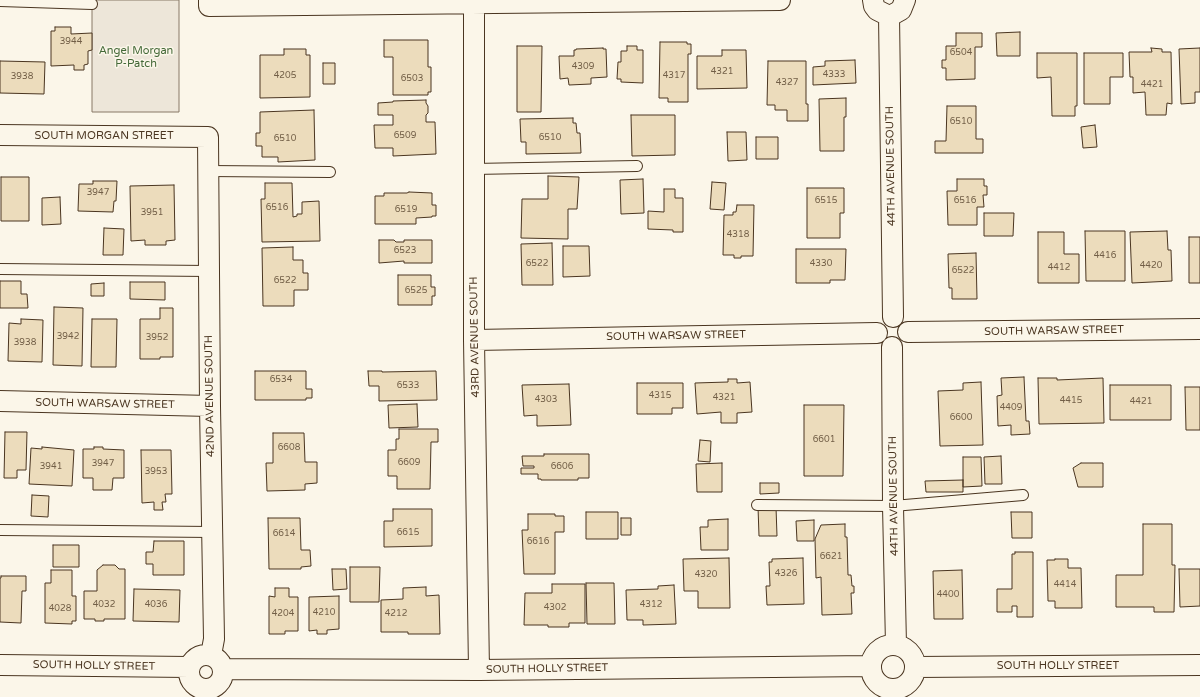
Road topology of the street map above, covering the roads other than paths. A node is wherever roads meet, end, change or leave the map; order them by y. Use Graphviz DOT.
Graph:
graph roads {
  1 [pos="780,0"];
  2 [pos="873,0"];
  3 [pos="906,0"];
  4 [pos="0,1"];
  5 [pos="209,3"];
  6 [pos="92,4"];
  7 [pos="474,4"];
  8 [pos="889,15"];
  9 [pos="0,135"];
  10 [pos="208,137"];
  11 [pos="637,166"];
  12 [pos="474,169"];
  13 [pos="208,171"];
  14 [pos="330,172"];
  15 [pos="0,269"];
  16 [pos="209,271"];
  17 [pos="893,317"];
  18 [pos="1200,329"];
  19 [pos="908,332"];
  20 [pos="877,333"];
  21 [pos="474,340"];
  22 [pos="892,347"];
  23 [pos="0,402"];
  24 [pos="210,406"];
  25 [pos="1023,495"];
  26 [pos="757,505"];
  27 [pos="893,506"];
  28 [pos="0,530"];
  29 [pos="212,532"];
  30 [pos="896,645"];
  31 [pos="217,662"];
  32 [pos="0,665"];
  33 [pos="1200,665"];
  34 [pos="871,666"];
  35 [pos="189,667"];
  36 [pos="915,667"];
  37 [pos="479,670"];
  38 [pos="201,693"];
  39 [pos="896,693"];
  1 -- 7 [label="street"];
  2 -- 8 [label="street"];
  3 -- 8 [label="street"];
  4 -- 6 [label="lane"];
  5 -- 7 [label="street"];
  7 -- 12 [label="street, 43RD AVENUE SOUTH"];
  8 -- 17 [label="street, 44TH AVENUE SOUTH"];
  9 -- 10 [label="street, SOUTH MORGAN STREET"];
  10 -- 13 [label="street, 42ND AVENUE SOUTH"];
  11 -- 12 [label="lane"];
  12 -- 21 [label="street, 43RD AVENUE SOUTH"];
  13 -- 14 [label="lane"];
  13 -- 16 [label="street, 42ND AVENUE SOUTH"];
  15 -- 16 [label="lane"];
  16 -- 24 [label="street, 42ND AVENUE SOUTH"];
  17 -- 19 [label="street"];
  17 -- 20 [label="street"];
  18 -- 19 [label="street, SOUTH WARSAW STREET"];
  19 -- 22 [label="street"];
  20 -- 21 [label="street, SOUTH WARSAW STREET"];
  20 -- 22 [label="street"];
  21 -- 37 [label="street, 43RD AVENUE SOUTH"];
  22 -- 27 [label="street, 44TH AVENUE SOUTH"];
  23 -- 24 [label="street, SOUTH WARSAW STREET"];
  24 -- 29 [label="street, 42ND AVENUE SOUTH"];
  25 -- 27 [label="lane"];
  26 -- 27 [label="lane"];
  27 -- 30 [label="street, 44TH AVENUE SOUTH"];
  28 -- 29 [label="lane"];
  29 -- 31 [label="street, 42ND AVENUE SOUTH"];
  30 -- 34 [label="street"];
  30 -- 36 [label="street"];
  31 -- 35 [label="street"];
  31 -- 37 [label="street, SOUTH HOLLY STREET"];
  31 -- 38 [label="street"];
  32 -- 35 [label="street, SOUTH HOLLY STREET"];
  33 -- 36 [label="street, SOUTH HOLLY STREET"];
  34 -- 37 [label="street, SOUTH HOLLY STREET"];
  34 -- 39 [label="street"];
  35 -- 38 [label="street"];
  36 -- 39 [label="street"];
}
